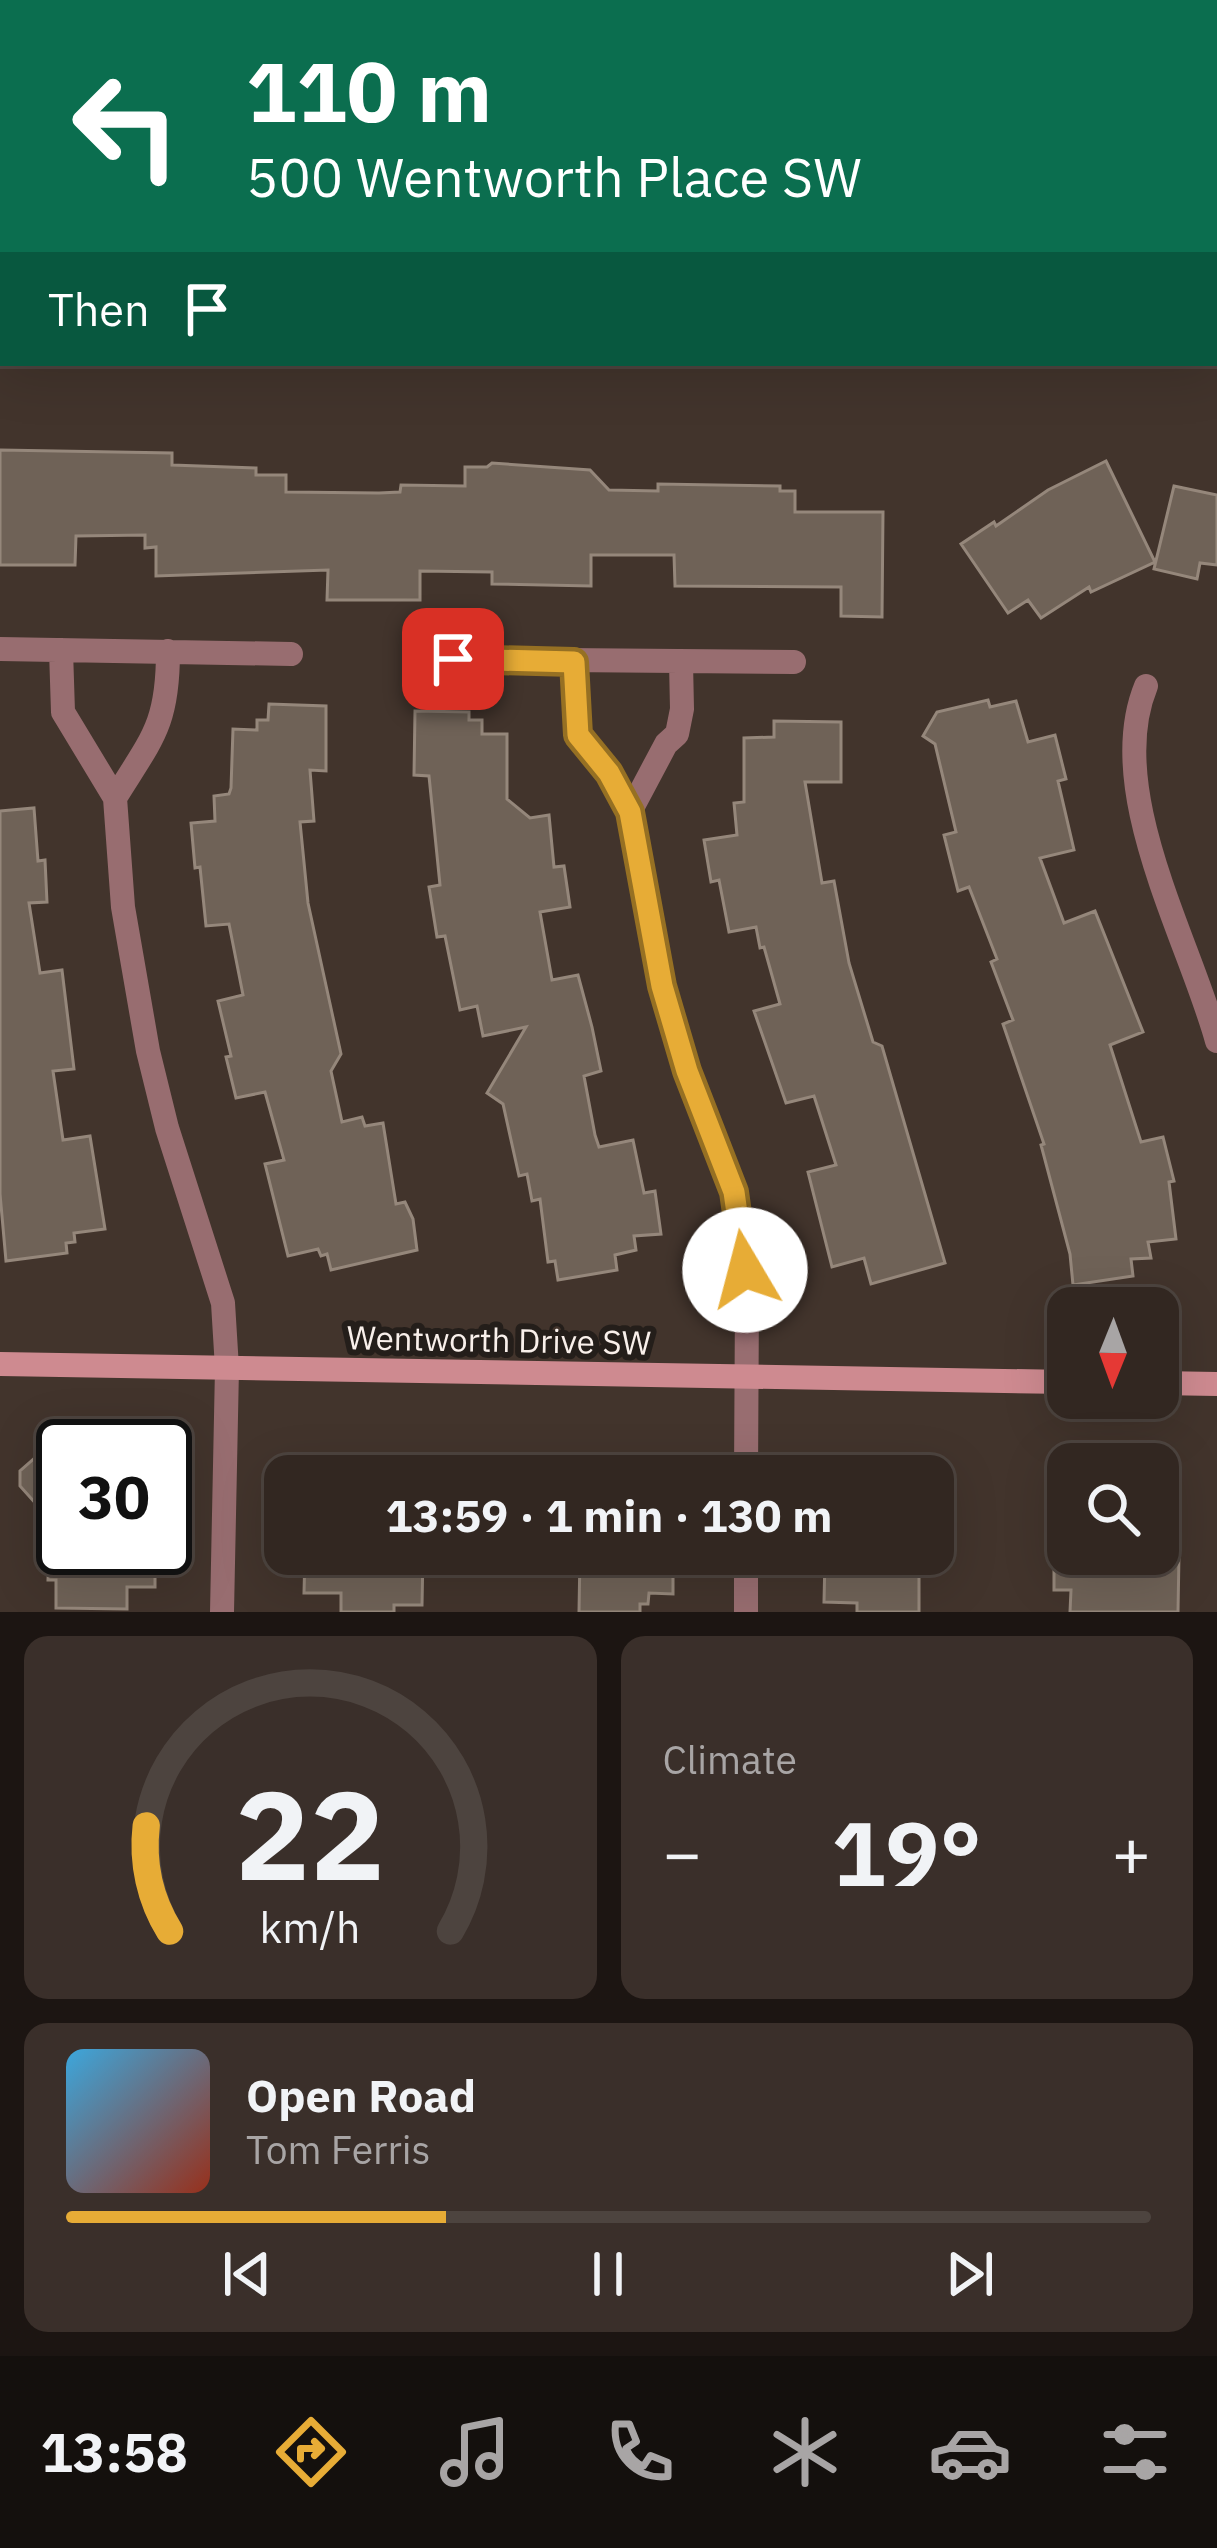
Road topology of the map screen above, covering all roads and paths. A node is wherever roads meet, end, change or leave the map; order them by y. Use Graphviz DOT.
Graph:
graph roads {
  1 [pos="0,649"];
  2 [pos="61,650"];
  3 [pos="167,652"];
  4 [pos="291,654"];
  5 [pos="453,659"];
  6 [pos="574,662"];
  7 [pos="681,662"];
  8 [pos="794,662"];
  9 [pos="1146,686"];
  10 [pos="115,799"];
  11 [pos="630,812"];
  12 [pos="1217,1041"];
  13 [pos="0,1364"];
  14 [pos="227,1368"];
  15 [pos="747,1377"];
  16 [pos="1047,1382"];
  17 [pos="1179,1383"];
  18 [pos="1217,1384"];
  19 [pos="746,1455"];
  20 [pos="746,1575"];
  21 [pos="222,1612"];
  22 [pos="746,1612"];
  1 -- 2 [label="street"];
  2 -- 3 [label="street"];
  2 -- 10 [label="street"];
  3 -- 4 [label="street"];
  3 -- 10 [label="street"];
  5 -- 6 [label="street"];
  6 -- 7 [label="street"];
  6 -- 11 [label="street"];
  7 -- 8 [label="street"];
  7 -- 11 [label="street"];
  9 -- 12 [label="street"];
  10 -- 14 [label="street"];
  11 -- 15 [label="street"];
  13 -- 14 [label="street, Wentworth Drive SW"];
  14 -- 15 [label="street, Wentworth Drive SW"];
  14 -- 21 [label="street"];
  15 -- 16 [label="street, Wentworth Drive SW"];
  15 -- 19 [label="street"];
  17 -- 18 [label="street"];
  20 -- 22 [label="street"];
}
